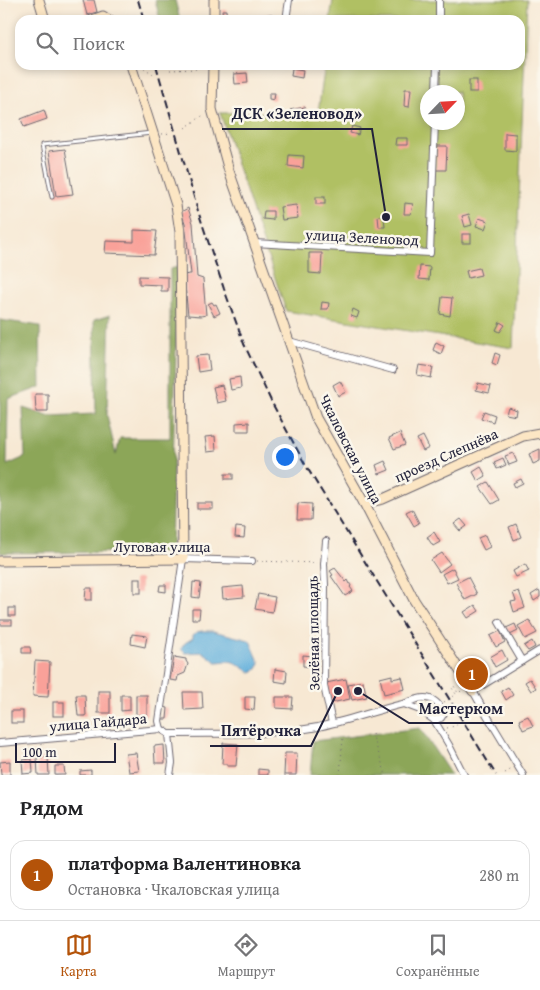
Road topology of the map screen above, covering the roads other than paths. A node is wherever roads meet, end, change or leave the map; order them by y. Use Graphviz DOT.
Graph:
graph roads {
  1 [pos="40,0"];
  2 [pos="214,0"];
  3 [pos="289,0"];
  4 [pos="439,0"];
  5 [pos="44,15"];
  6 [pos="214,15"];
  7 [pos="287,15"];
  8 [pos="439,15"];
  9 [pos="133,70"];
  10 [pos="213,70"];
  11 [pos="437,70"];
  12 [pos="436,85"];
  13 [pos="435,130"];
  14 [pos="153,134"];
  15 [pos="52,197"];
  16 [pos="254,244"];
  17 [pos="289,341"];
  18 [pos="394,370"];
  19 [pos="540,433"];
  20 [pos="364,503"];
  21 [pos="326,541"];
  22 [pos="183,559"];
  23 [pos="0,561"];
  24 [pos="252,561"];
  25 [pos="499,622"];
  26 [pos="540,650"];
  27 [pos="522,661"];
  28 [pos="474,690"];
  29 [pos="404,704"];
  30 [pos="434,720"];
  31 [pos="332,724"];
  32 [pos="161,729"];
  33 [pos="169,734"];
  34 [pos="0,743"];
  35 [pos="170,775"];
  36 [pos="464,775"];
  37 [pos="523,775"];
  1 -- 5 [label="street"];
  2 -- 6 [label="street"];
  3 -- 7 [label="street"];
  4 -- 8 [label="street"];
  9 -- 14 [label="street"];
  10 -- 16 [label="street, Чкаловская улица"];
  11 -- 12 [label="street"];
  13 -- 16 [label="street, улица Зеленовод"];
  14 -- 15 [label="lane"];
  14 -- 22 [label="street"];
  16 -- 17 [label="street, Чкаловская улица"];
  17 -- 18 [label="street"];
  17 -- 20 [label="street, Чкаловская улица"];
  19 -- 20 [label="street, проезд Слепнёва"];
  20 -- 28 [label="street, Чкаловская улица"];
  21 -- 31 [label="street, Зелёная площадь"];
  22 -- 23 [label="street, Луговая улица"];
  22 -- 24 [label="street, Луговая улица"];
  22 -- 32 [label="street"];
  25 -- 27 [label="street"];
  26 -- 27 [label="street"];
  27 -- 28 [label="street"];
  28 -- 37 [label="street, Чкаловская улица"];
  29 -- 30 [label="street"];
  29 -- 30 [label="street"];
  29 -- 31 [label="street"];
  30 -- 36 [label="street"];
  31 -- 33 [label="street"];
  32 -- 33 [label="street, улица Гайдара"];
  32 -- 34 [label="street, улица Гайдара"];
  33 -- 35 [label="street"];
}
